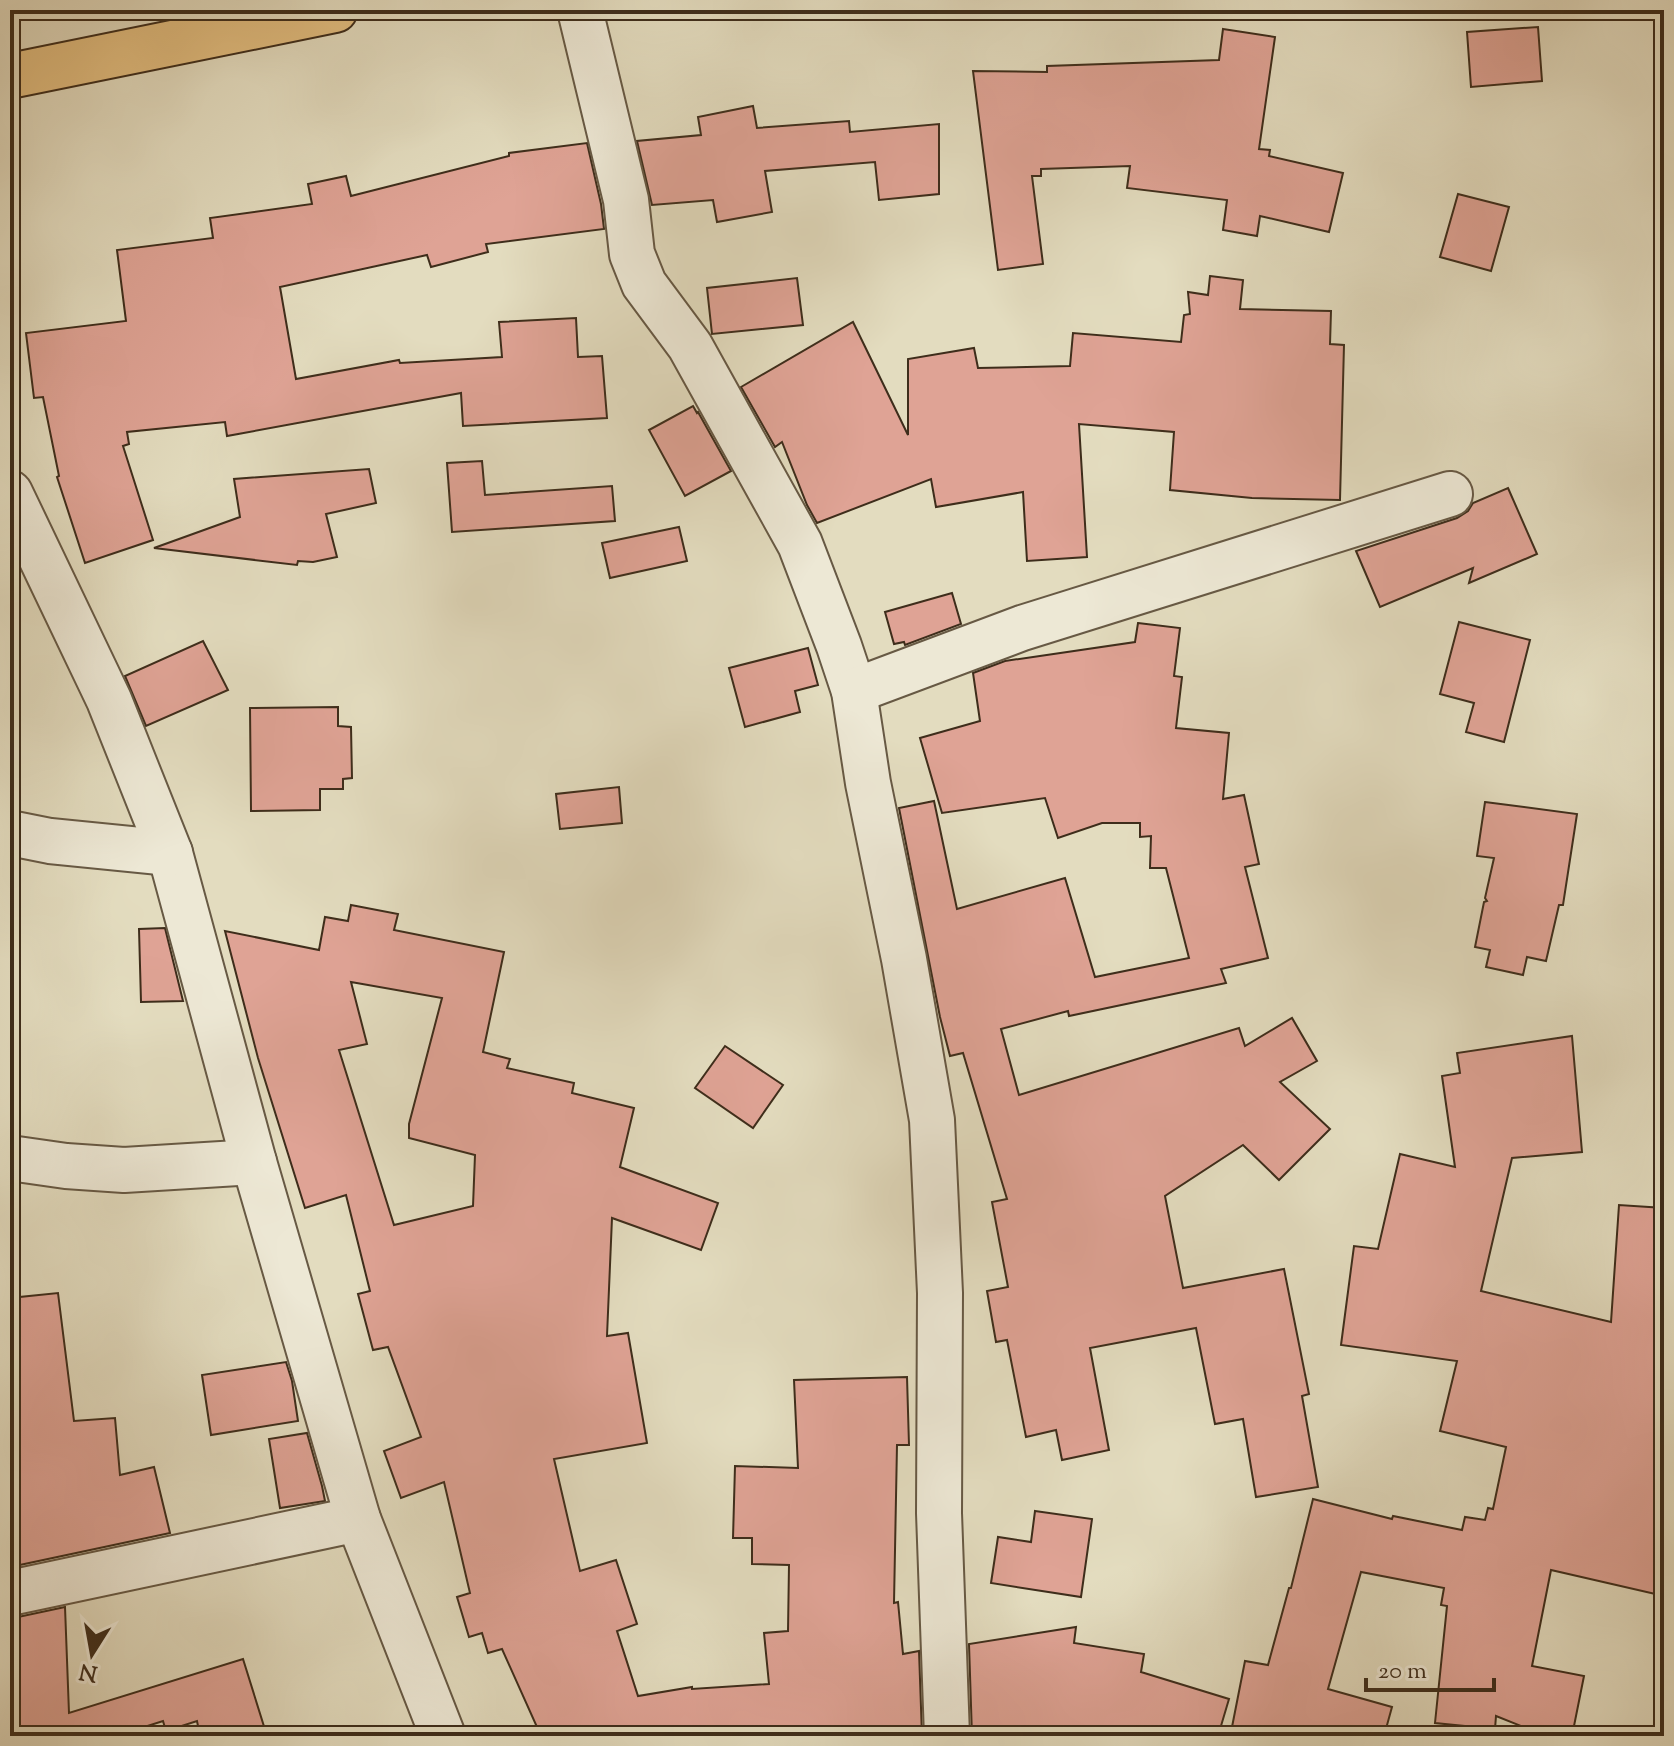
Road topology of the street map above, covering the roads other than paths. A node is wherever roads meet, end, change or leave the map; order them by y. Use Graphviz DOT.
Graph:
graph roads {
  1 [pos="335,10"];
  2 [pos="580,10"];
  3 [pos="10,76"];
  4 [pos="10,493"];
  5 [pos="1450,494"];
  6 [pos="854,691"];
  7 [pos="10,833"];
  8 [pos="170,853"];
  9 [pos="10,1158"];
  10 [pos="254,1162"];
  11 [pos="358,1519"];
  12 [pos="10,1593"];
  13 [pos="443,1736"];
  14 [pos="947,1736"];
  1 -- 3 [label="highway"];
  2 -- 6 [label="street"];
  4 -- 8 [label="street"];
  5 -- 6 [label="street"];
  6 -- 14 [label="street"];
  7 -- 8 [label="street"];
  8 -- 10 [label="street"];
  9 -- 10 [label="street"];
  10 -- 11 [label="street"];
  11 -- 12 [label="street"];
  11 -- 13 [label="street"];
}
